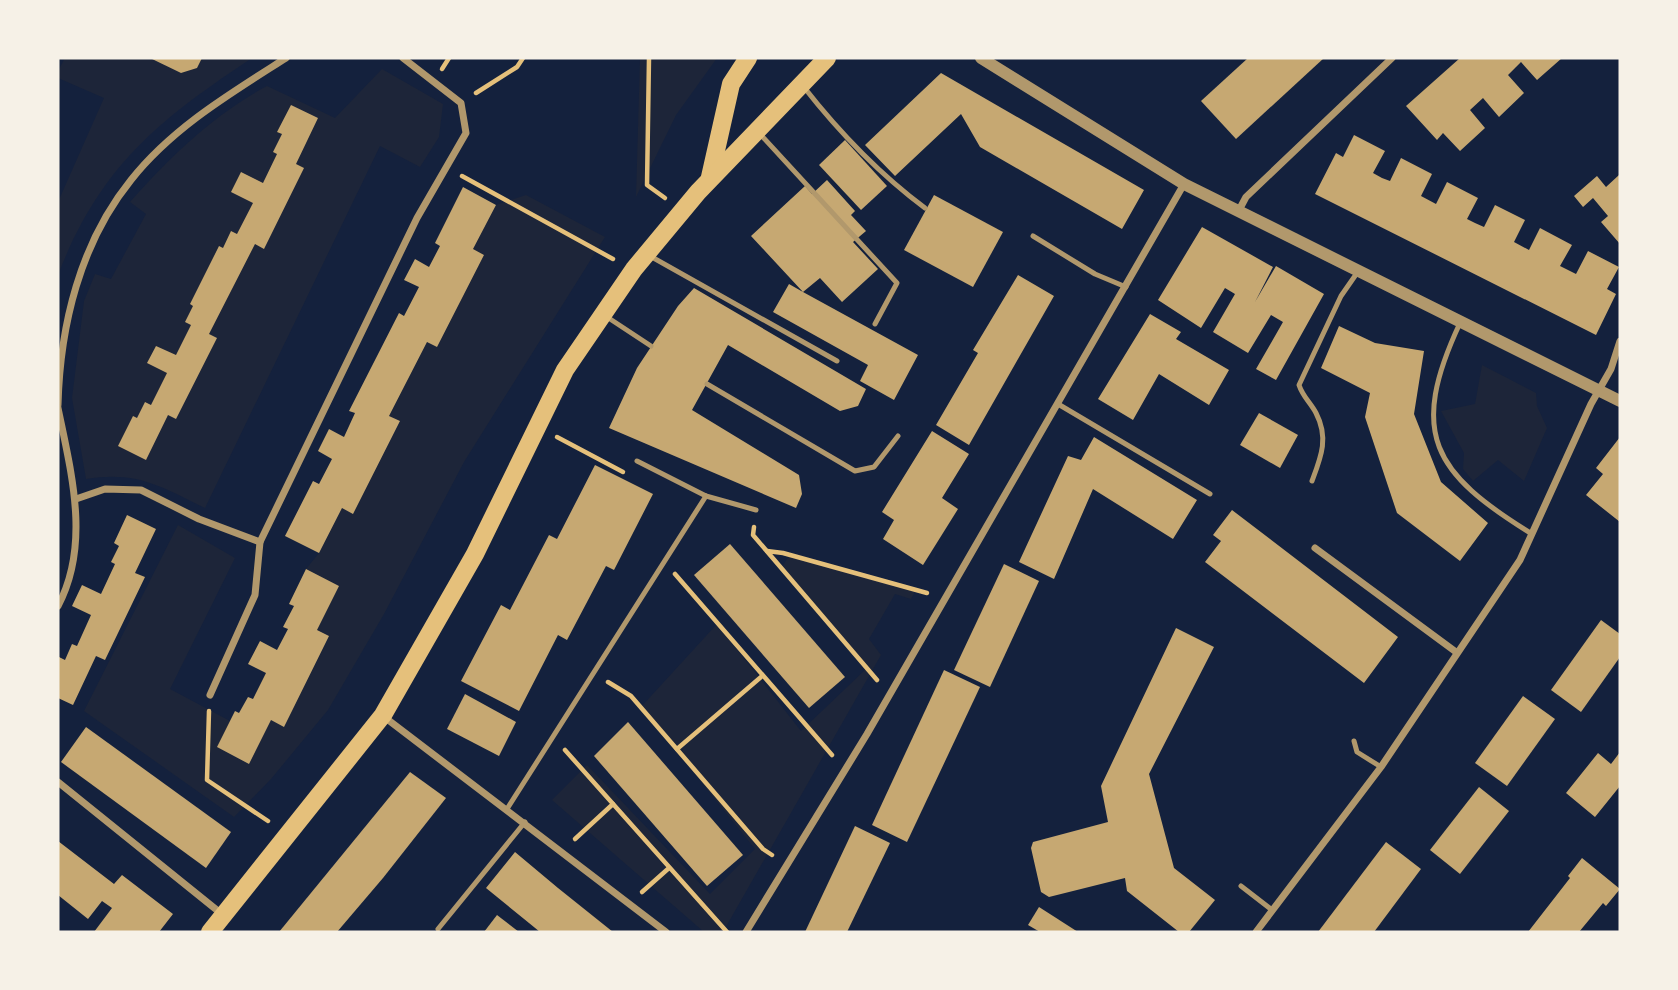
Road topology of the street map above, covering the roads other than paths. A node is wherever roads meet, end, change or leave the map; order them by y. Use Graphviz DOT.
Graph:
graph roads {
  1 [pos="286,58"];
  2 [pos="403,58"];
  3 [pos="748,58"];
  4 [pos="827,58"];
  5 [pos="981,58"];
  6 [pos="1392,58"];
  7 [pos="801,84"];
  8 [pos="755,130"];
  9 [pos="709,181"];
  10 [pos="1184,184"];
  11 [pos="925,208"];
  12 [pos="1238,212"];
  13 [pos="1032,236"];
  14 [pos="646,254"];
  15 [pos="1359,270"];
  16 [pos="1126,287"];
  17 [pos="604,314"];
  18 [pos="1460,323"];
  19 [pos="875,324"];
  20 [pos="1620,341"];
  21 [pos="651,346"];
  22 [pos="837,361"];
  23 [pos="706,384"];
  24 [pos="1598,390"];
  25 [pos="1620,401"];
  26 [pos="1058,404"];
  27 [pos="58,406"];
  28 [pos="898,436"];
  29 [pos="637,461"];
  30 [pos="1312,481"];
  31 [pos="1210,494"];
  32 [pos="706,496"];
  33 [pos="76,499"];
  34 [pos="756,510"];
  35 [pos="1532,534"];
  36 [pos="260,542"];
  37 [pos="1315,548"];
  38 [pos="58,606"];
  39 [pos="1456,652"];
  40 [pos="210,695"];
  41 [pos="383,715"];
  42 [pos="1354,741"];
  43 [pos="1381,767"];
  44 [pos="58,782"];
  45 [pos="507,809"];
  46 [pos="525,822"];
  47 [pos="1241,886"];
  48 [pos="1272,910"];
  49 [pos="224,916"];
  50 [pos="438,929"];
  51 [pos="210,932"];
  52 [pos="666,932"];
  53 [pos="747,932"];
  54 [pos="1256,932"];
  1 -- 27 [label="street"];
  2 -- 36 [label="street"];
  3 -- 9 [label="main road"];
  4 -- 7 [label="main road"];
  5 -- 10 [label="street"];
  6 -- 12 [label="street"];
  7 -- 8 [label="main road"];
  7 -- 11 [label="lane"];
  8 -- 9 [label="main road"];
  8 -- 19 [label="lane"];
  9 -- 14 [label="main road"];
  10 -- 12 [label="street"];
  10 -- 16 [label="street"];
  12 -- 15 [label="street"];
  13 -- 16 [label="lane"];
  14 -- 17 [label="main road"];
  14 -- 22 [label="lane"];
  15 -- 18 [label="street"];
  15 -- 30 [label="lane"];
  16 -- 26 [label="street"];
  17 -- 21 [label="lane"];
  17 -- 41 [label="main road"];
  18 -- 24 [label="street"];
  18 -- 35 [label="lane"];
  20 -- 24 [label="street"];
  23 -- 28 [label="lane"];
  24 -- 25 [label="street"];
  24 -- 35 [label="street"];
  26 -- 31 [label="lane"];
  26 -- 53 [label="street"];
  27 -- 33 [label="street"];
  29 -- 32 [label="lane"];
  32 -- 34 [label="lane"];
  32 -- 45 [label="lane"];
  33 -- 36 [label="street"];
  33 -- 38 [label="street"];
  35 -- 39 [label="street"];
  36 -- 40 [label="street"];
  37 -- 39 [label="street"];
  39 -- 43 [label="street"];
  41 -- 45 [label="street"];
  41 -- 49 [label="main road"];
  42 -- 43 [label="lane"];
  43 -- 48 [label="street"];
  44 -- 49 [label="street"];
  45 -- 46 [label="street"];
  46 -- 50 [label="lane"];
  46 -- 52 [label="street"];
  47 -- 48 [label="lane"];
  48 -- 54 [label="street"];
  49 -- 51 [label="main road"];
}
